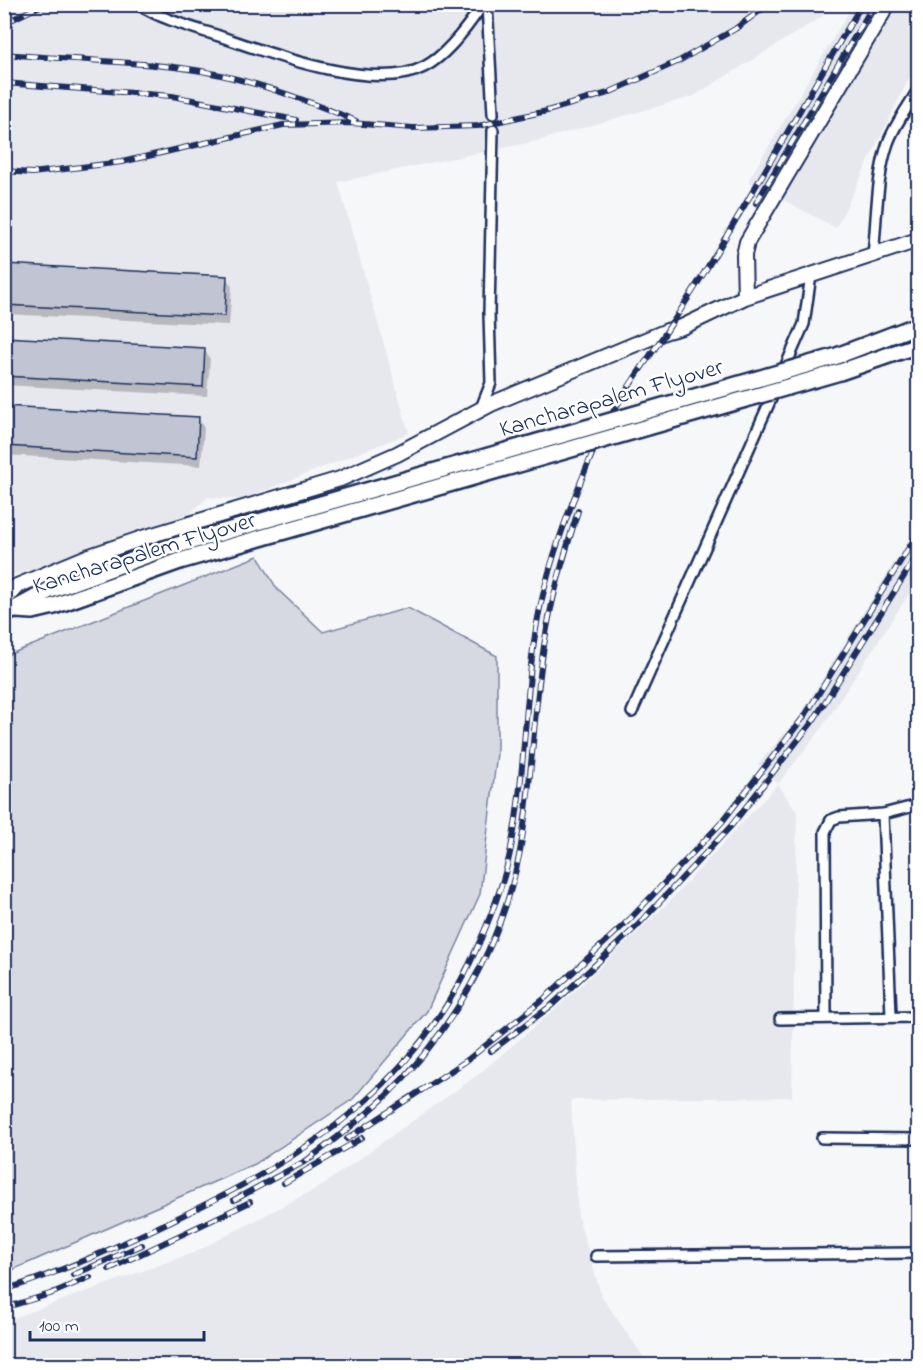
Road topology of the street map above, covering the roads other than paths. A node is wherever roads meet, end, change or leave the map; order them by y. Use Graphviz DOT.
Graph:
graph roads {
  1 [pos="138,4"];
  2 [pos="485,4"];
  3 [pos="888,4"];
  4 [pos="918,90"];
  5 [pos="493,114"];
  6 [pos="493,130"];
  7 [pos="918,240"];
  8 [pos="873,255"];
  9 [pos="811,275"];
  10 [pos="745,297"];
  11 [pos="918,324"];
  12 [pos="918,345"];
  13 [pos="491,383"];
  14 [pos="507,397"];
  15 [pos="482,408"];
  16 [pos="8,609"];
  17 [pos="632,712"];
  18 [pos="918,805"];
  19 [pos="883,814"];
  20 [pos="891,1016"];
  21 [pos="826,1017"];
  22 [pos="918,1017"];
  23 [pos="780,1019"];
  24 [pos="822,1138"];
  25 [pos="918,1139"];
  26 [pos="918,1253"];
  27 [pos="596,1256"];
  1 -- 2 [label="street"];
  2 -- 5 [label="street"];
  3 -- 10 [label="street"];
  4 -- 8 [label="street"];
  6 -- 13 [label="street"];
  7 -- 8 [label="street"];
  8 -- 9 [label="street"];
  9 -- 10 [label="street"];
  9 -- 17 [label="street"];
  10 -- 14 [label="street"];
  11 -- 16 [label="main road, Kancharapalem Flyover, bridge"];
  12 -- 16 [label="main road, Kancharapalem Flyover, bridge"];
  13 -- 14 [label="street"];
  13 -- 15 [label="street"];
  14 -- 15 [label="street"];
  15 -- 16 [label="street"];
  18 -- 19 [label="street"];
  19 -- 20 [label="street"];
  19 -- 21 [label="street"];
  20 -- 21 [label="street"];
  20 -- 22 [label="street"];
  21 -- 23 [label="street"];
  24 -- 25 [label="street"];
  26 -- 27 [label="street"];
}
